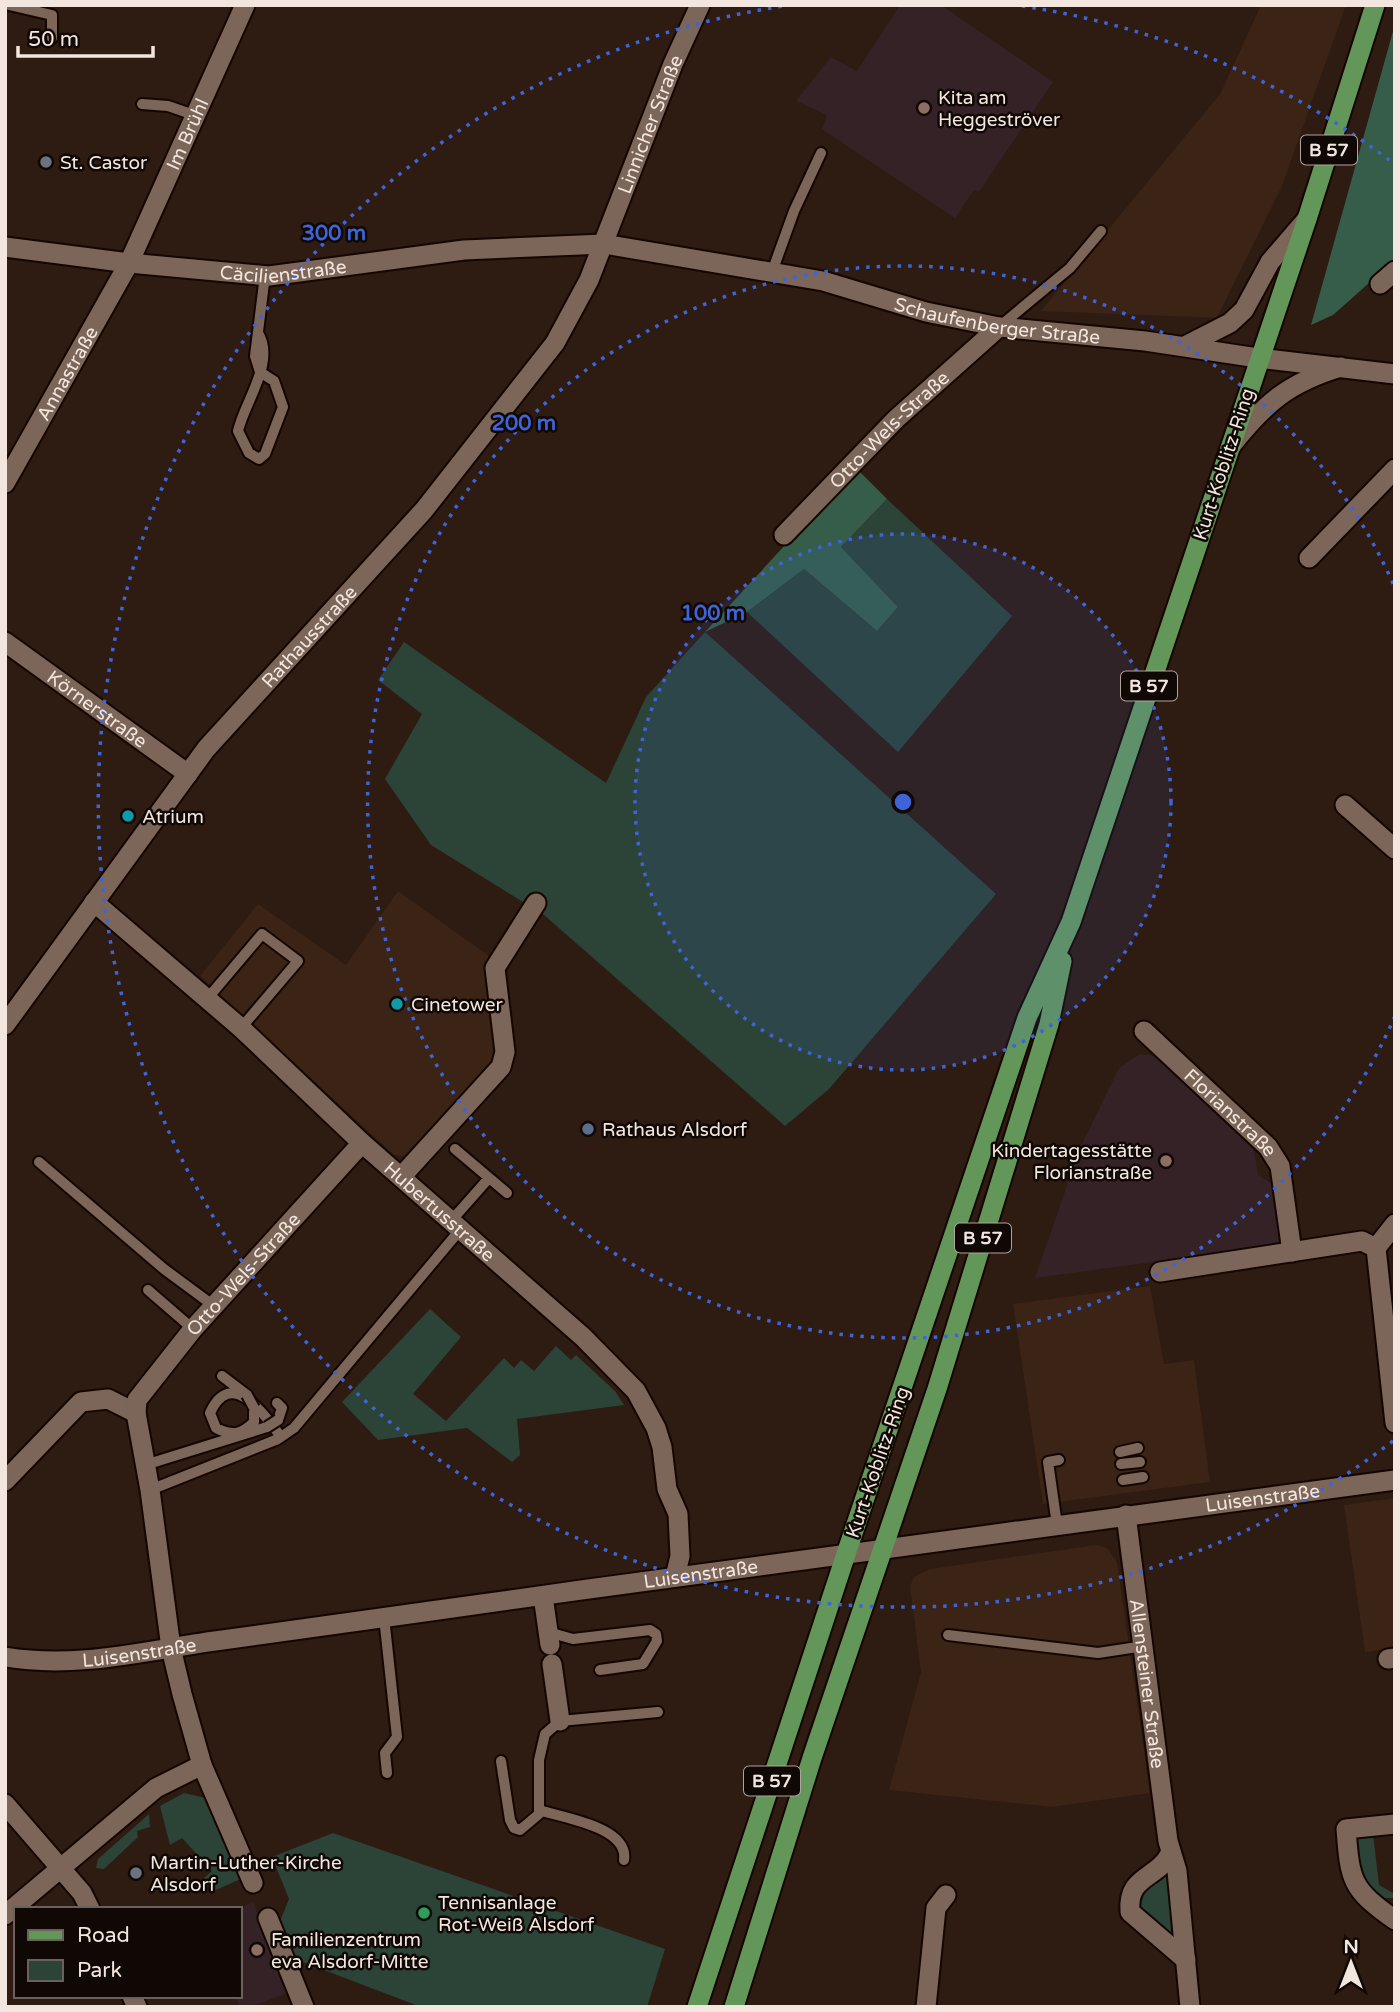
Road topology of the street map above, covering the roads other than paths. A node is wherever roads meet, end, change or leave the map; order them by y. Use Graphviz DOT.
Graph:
graph roads {
  1 [pos="9,5"];
  2 [pos="245,5"];
  3 [pos="700,5"];
  4 [pos="1375,5"];
  5 [pos="52,38"];
  6 [pos="142,104"];
  7 [pos="194,115"];
  8 [pos="821,153"];
  9 [pos="1307,219"];
  10 [pos="1101,231"];
  11 [pos="604,244"];
  12 [pos="5,247"];
  13 [pos="129,263"];
  14 [pos="772,272"];
  15 [pos="265,275"];
  16 [pos="999,327"];
  17 [pos="1185,346"];
  18 [pos="1258,358"];
  19 [pos="1341,367"];
  20 [pos="260,372"];
  21 [pos="1395,374"];
  22 [pos="1227,451"];
  23 [pos="1395,469"];
  24 [pos="5,482"];
  25 [pos="784,535"];
  26 [pos="1309,558"];
  27 [pos="5,642"];
  28 [pos="188,774"];
  29 [pos="1345,805"];
  30 [pos="1395,849"];
  31 [pos="94,902"];
  32 [pos="536,903"];
  33 [pos="1071,922"];
  34 [pos="207,999"];
  35 [pos="5,1025"];
  36 [pos="241,1028"];
  37 [pos="1144,1031"];
  38 [pos="362,1143"];
  39 [pos="455,1149"];
  40 [pos="39,1162"];
  41 [pos="401,1177"];
  42 [pos="489,1178"];
  43 [pos="507,1193"];
  44 [pos="1395,1224"];
  45 [pos="456,1226"];
  46 [pos="1376,1248"];
  47 [pos="1292,1252"];
  48 [pos="1160,1272"];
  49 [pos="148,1290"];
  50 [pos="214,1306"];
  51 [pos="193,1329"];
  52 [pos="222,1376"];
  53 [pos="277,1403"];
  54 [pos="136,1413"];
  55 [pos="1395,1423"];
  56 [pos="281,1437"];
  57 [pos="1138,1448"];
  58 [pos="1120,1452"];
  59 [pos="1059,1460"];
  60 [pos="1140,1462"];
  61 [pos="1121,1464"];
  62 [pos="145,1465"];
  63 [pos="1143,1477"];
  64 [pos="1123,1480"];
  65 [pos="1395,1480"];
  66 [pos="5,1481"];
  67 [pos="150,1490"];
  68 [pos="1126,1515"];
  69 [pos="1057,1525"];
  70 [pos="882,1550"];
  71 [pos="846,1554"];
  72 [pos="675,1577"];
  73 [pos="543,1596"];
  74 [pos="384,1617"];
  75 [pos="948,1635"];
  76 [pos="1144,1646"];
  77 [pos="550,1647"];
  78 [pos="171,1648"];
  79 [pos="5,1657"];
  80 [pos="600,1670"];
  81 [pos="658,1712"];
  82 [pos="560,1721"];
  83 [pos="501,1761"];
  84 [pos="202,1765"];
  85 [pos="387,1773"];
  86 [pos="5,1804"];
  87 [pos="539,1810"];
  88 [pos="1395,1824"];
  89 [pos="1170,1854"];
  90 [pos="624,1860"];
  91 [pos="61,1868"];
  92 [pos="253,1883"];
  93 [pos="946,1895"];
  94 [pos="15,1907"];
  95 [pos="89,1907"];
  96 [pos="268,1918"];
  97 [pos="1395,1920"];
  98 [pos="1186,1960"];
  99 [pos="304,2007"];
  100 [pos="697,2007"];
  101 [pos="734,2007"];
  102 [pos="926,2007"];
  103 [pos="1190,2007"];
  1 -- 5 [label="lane"];
  2 -- 7 [label="street, Im Brühl"];
  3 -- 11 [label="street, Linnicher Straße"];
  4 -- 9 [label="main road, Kurt-Koblitz-Ring / B 57"];
  6 -- 7 [label="lane"];
  7 -- 13 [label="street, Im Brühl"];
  8 -- 14 [label="lane"];
  9 -- 17 [label="street"];
  9 -- 18 [label="main road, Kurt-Koblitz-Ring / B 57"];
  10 -- 16 [label="lane"];
  11 -- 14 [label="street, Schaufenberger Straße"];
  11 -- 15 [label="street, Cäcilienstraße"];
  11 -- 28 [label="street, Rathausstraße"];
  12 -- 13 [label="street, Cäcilienstraße"];
  13 -- 15 [label="street, Cäcilienstraße"];
  13 -- 24 [label="street, Annastraße"];
  14 -- 16 [label="street, Schaufenberger Straße"];
  15 -- 20 [label="lane"];
  16 -- 17 [label="street, Schaufenberger Straße"];
  16 -- 25 [label="street, Otto-Wels-Straße"];
  17 -- 18 [label="street, Schaufenberger Straße"];
  18 -- 19 [label="street, Schaufenberger Straße"];
  18 -- 22 [label="main road, Kurt-Koblitz-Ring / B 57"];
  19 -- 21 [label="street, Schaufenberger Straße"];
  19 -- 22 [label="street"];
  20 -- 20 [label="lane"];
  22 -- 33 [label="main road, Kurt-Koblitz-Ring / B 57"];
  23 -- 26 [label="street"];
  27 -- 28 [label="street, Körnerstraße"];
  28 -- 31 [label="street, Rathausstraße"];
  29 -- 30 [label="street"];
  31 -- 34 [label="street, Hubertusstraße"];
  31 -- 35 [label="street, Rathausstraße"];
  32 -- 41 [label="street"];
  33 -- 70 [label="main road, Kurt-Koblitz-Ring / B 57"];
  33 -- 71 [label="main road, Kurt-Koblitz-Ring / B 57"];
  34 -- 36 [label="street, Hubertusstraße"];
  34 -- 36 [label="lane"];
  36 -- 38 [label="street, Hubertusstraße"];
  37 -- 47 [label="street, Florianstraße"];
  38 -- 41 [label="street, Hubertusstraße"];
  38 -- 50 [label="street, Otto-Wels-Straße"];
  39 -- 42 [label="lane"];
  40 -- 50 [label="lane"];
  41 -- 45 [label="street, Hubertusstraße"];
  42 -- 43 [label="lane"];
  42 -- 45 [label="lane"];
  44 -- 46 [label="street"];
  45 -- 56 [label="lane"];
  45 -- 72 [label="street, Hubertusstraße"];
  46 -- 47 [label="street"];
  46 -- 55 [label="street"];
  47 -- 48 [label="street"];
  49 -- 51 [label="lane"];
  50 -- 51 [label="street, Otto-Wels-Straße"];
  51 -- 54 [label="street, Otto-Wels-Straße"];
  52 -- 56 [label="lane, bridge"];
  53 -- 62 [label="lane, bridge"];
  54 -- 62 [label="street"];
  54 -- 66 [label="street"];
  56 -- 67 [label="lane"];
  57 -- 58 [label="lane"];
  59 -- 69 [label="lane"];
  60 -- 61 [label="lane"];
  62 -- 67 [label="street"];
  63 -- 64 [label="lane"];
  65 -- 68 [label="street, Luisenstraße"];
  67 -- 78 [label="street"];
  68 -- 69 [label="street, Luisenstraße"];
  68 -- 76 [label="street, Allensteiner Straße"];
  69 -- 70 [label="street, Luisenstraße"];
  70 -- 71 [label="street, Luisenstraße"];
  70 -- 101 [label="main road, Kurt-Koblitz-Ring / B 57"];
  71 -- 72 [label="street, Luisenstraße"];
  71 -- 100 [label="main road, Kurt-Koblitz-Ring / B 57"];
  72 -- 73 [label="street, Luisenstraße"];
  73 -- 74 [label="street, Luisenstraße"];
  73 -- 77 [label="street"];
  74 -- 78 [label="street, Luisenstraße"];
  74 -- 85 [label="lane"];
  75 -- 76 [label="lane"];
  76 -- 89 [label="street, Allensteiner Straße"];
  77 -- 80 [label="lane"];
  77 -- 82 [label="street"];
  78 -- 79 [label="street, Luisenstraße"];
  78 -- 84 [label="street"];
  81 -- 82 [label="lane"];
  82 -- 87 [label="lane"];
  83 -- 87 [label="lane"];
  84 -- 91 [label="street"];
  84 -- 92 [label="street"];
  86 -- 91 [label="street"];
  87 -- 90 [label="lane"];
  88 -- 97 [label="street"];
  89 -- 98 [label="street, Allensteiner Straße"];
  89 -- 98 [label="street"];
  91 -- 94 [label="street"];
  91 -- 95 [label="street"];
  93 -- 102 [label="street"];
  96 -- 99 [label="street"];
  98 -- 103 [label="street, Allensteiner Straße"];
}
